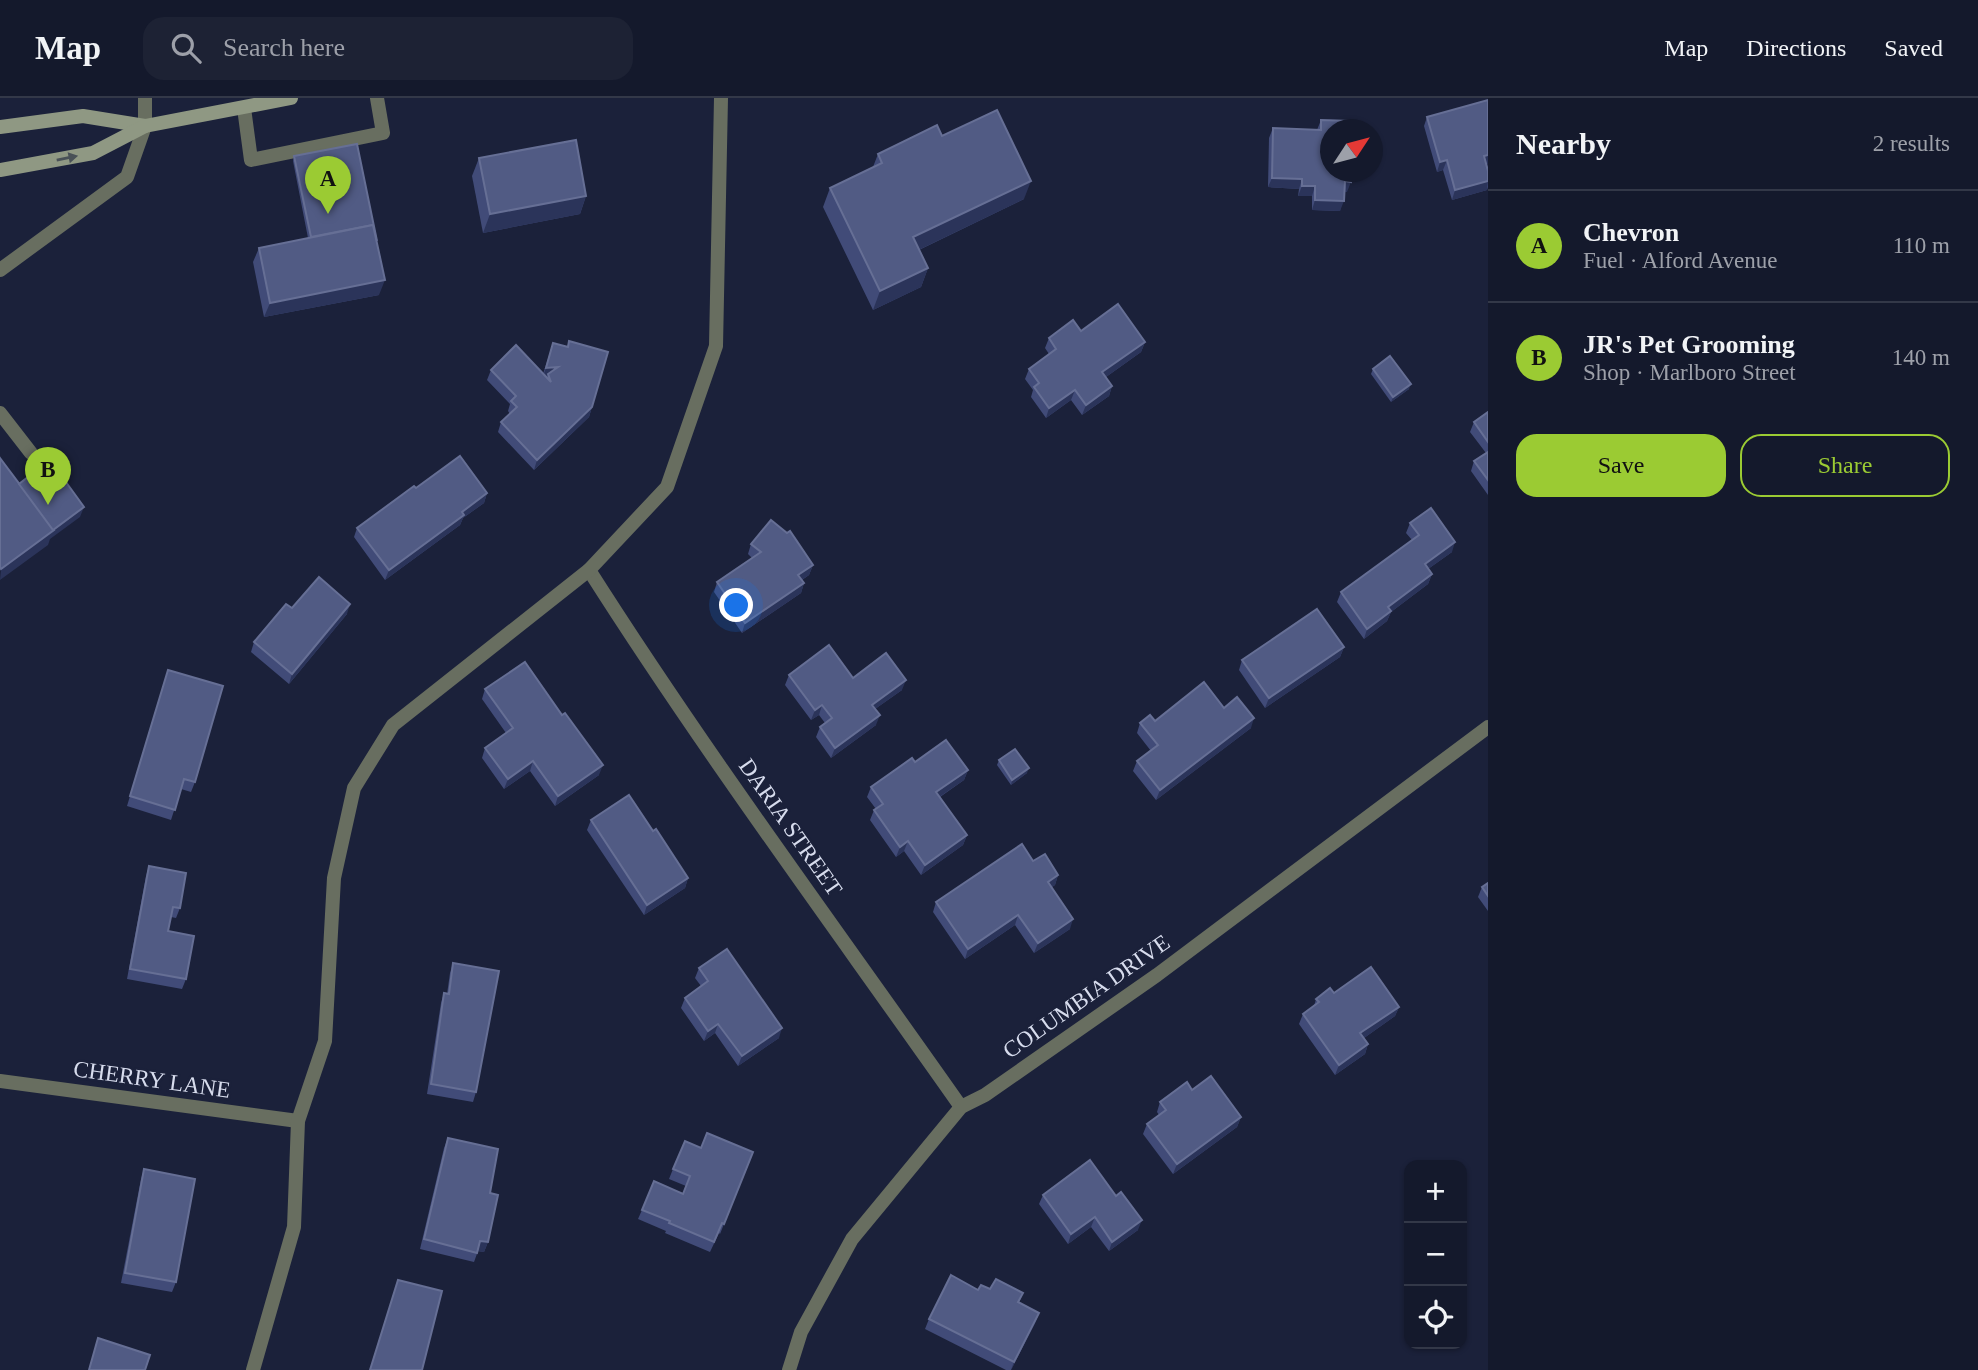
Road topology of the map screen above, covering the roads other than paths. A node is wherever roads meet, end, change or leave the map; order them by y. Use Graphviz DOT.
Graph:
graph roads {
  1 [pos="145,98"];
  2 [pos="291,98"];
  3 [pos="377,98"];
  4 [pos="721,98"];
  5 [pos="244,108"];
  6 [pos="145,126"];
  7 [pos="0,127"];
  8 [pos="0,170"];
  9 [pos="0,270"];
  10 [pos="0,412"];
  11 [pos="31,453"];
  12 [pos="589,570"];
  13 [pos="1488,727"];
  14 [pos="0,1081"];
  15 [pos="961,1107"];
  16 [pos="298,1121"];
  17 [pos="253,1370"];
  18 [pos="789,1370"];
  1 -- 6 [label="street"];
  2 -- 5 [label="street"];
  3 -- 5 [label="street"];
  4 -- 12 [label="street"];
  5 -- 6 [label="street"];
  6 -- 7 [label="street"];
  8 -- 6 [label="street, one-way"];
  6 -- 9 [label="street"];
  10 -- 11 [label="street"];
  12 -- 15 [label="street, DARIA STREET"];
  12 -- 16 [label="street"];
  13 -- 15 [label="street, COLUMBIA DRIVE"];
  14 -- 16 [label="street, CHERRY LANE"];
  15 -- 18 [label="street, COLUMBIA DRIVE"];
  16 -- 17 [label="street"];
}
